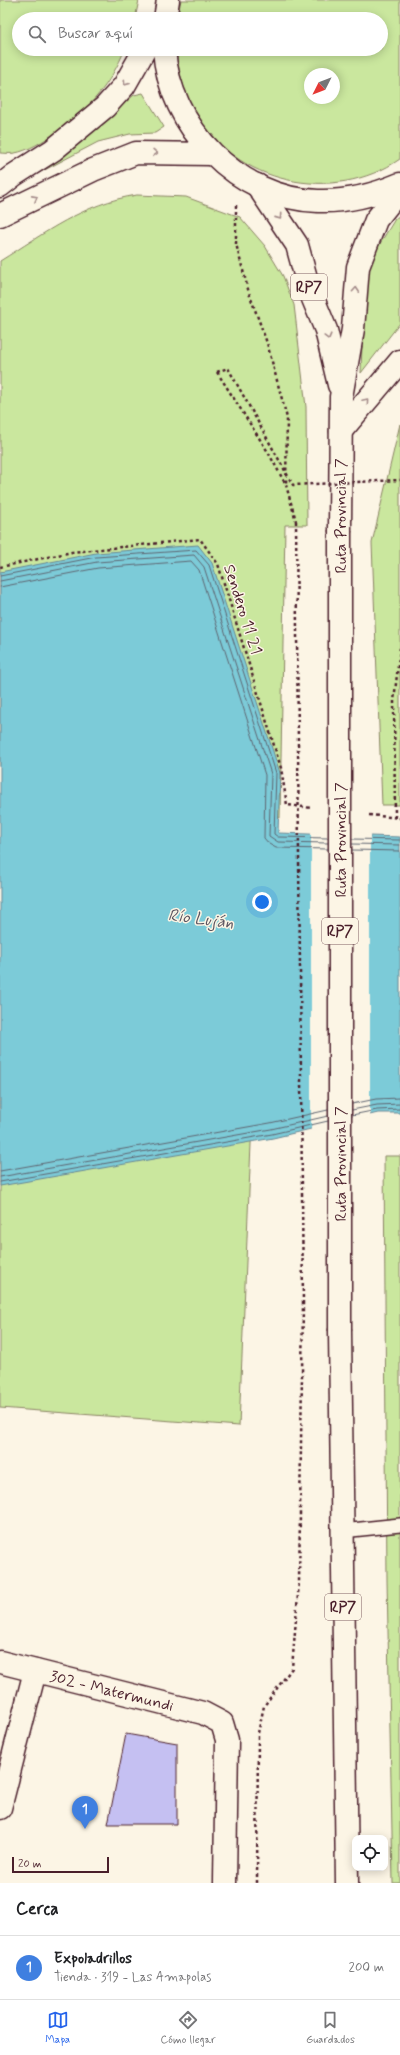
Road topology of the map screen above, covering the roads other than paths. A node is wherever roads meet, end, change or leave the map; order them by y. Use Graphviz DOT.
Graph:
graph roads {
  1 [pos="141,56"];
  2 [pos="165,56"];
  3 [pos="212,154"];
  4 [pos="4,176"];
  5 [pos="400,184"];
  6 [pos="256,185"];
  7 [pos="400,190"];
  8 [pos="0,215"];
  9 [pos="400,361"];
  10 [pos="342,397"];
  11 [pos="341,431"];
  12 [pos="400,1525"];
  13 [pos="342,1531"];
  14 [pos="0,1662"];
  15 [pos="35,1671"];
  16 [pos="0,1808"];
  17 [pos="225,1883"];
  18 [pos="347,1883"];
  1 -- 4 [label="main road, one-way"];
  2 -- 3 [label="main road, RP7"];
  3 -- 6 [label="main road, RP7"];
  8 -- 3 [label="main road, one-way"];
  5 -- 6 [label="main road, RP7"];
  6 -- 10 [label="main road, Ruta Provincial 7 / RP7, one-way"];
  10 -- 7 [label="main road, Ruta Provincial 7 / RP7, one-way"];
  11 -- 9 [label="main road, one-way"];
  10 -- 11 [label="main road, Ruta Provincial 7 / RP7"];
  11 -- 13 [label="main road, Ruta Provincial 7 / RP7, bridge"];
  12 -- 13 [label="lane"];
  13 -- 18 [label="main road, RP7"];
  14 -- 15 [label="main road, 302 - Matermundi"];
  15 -- 16 [label="main road"];
  15 -- 17 [label="main road, 302 - Matermundi"];
}
